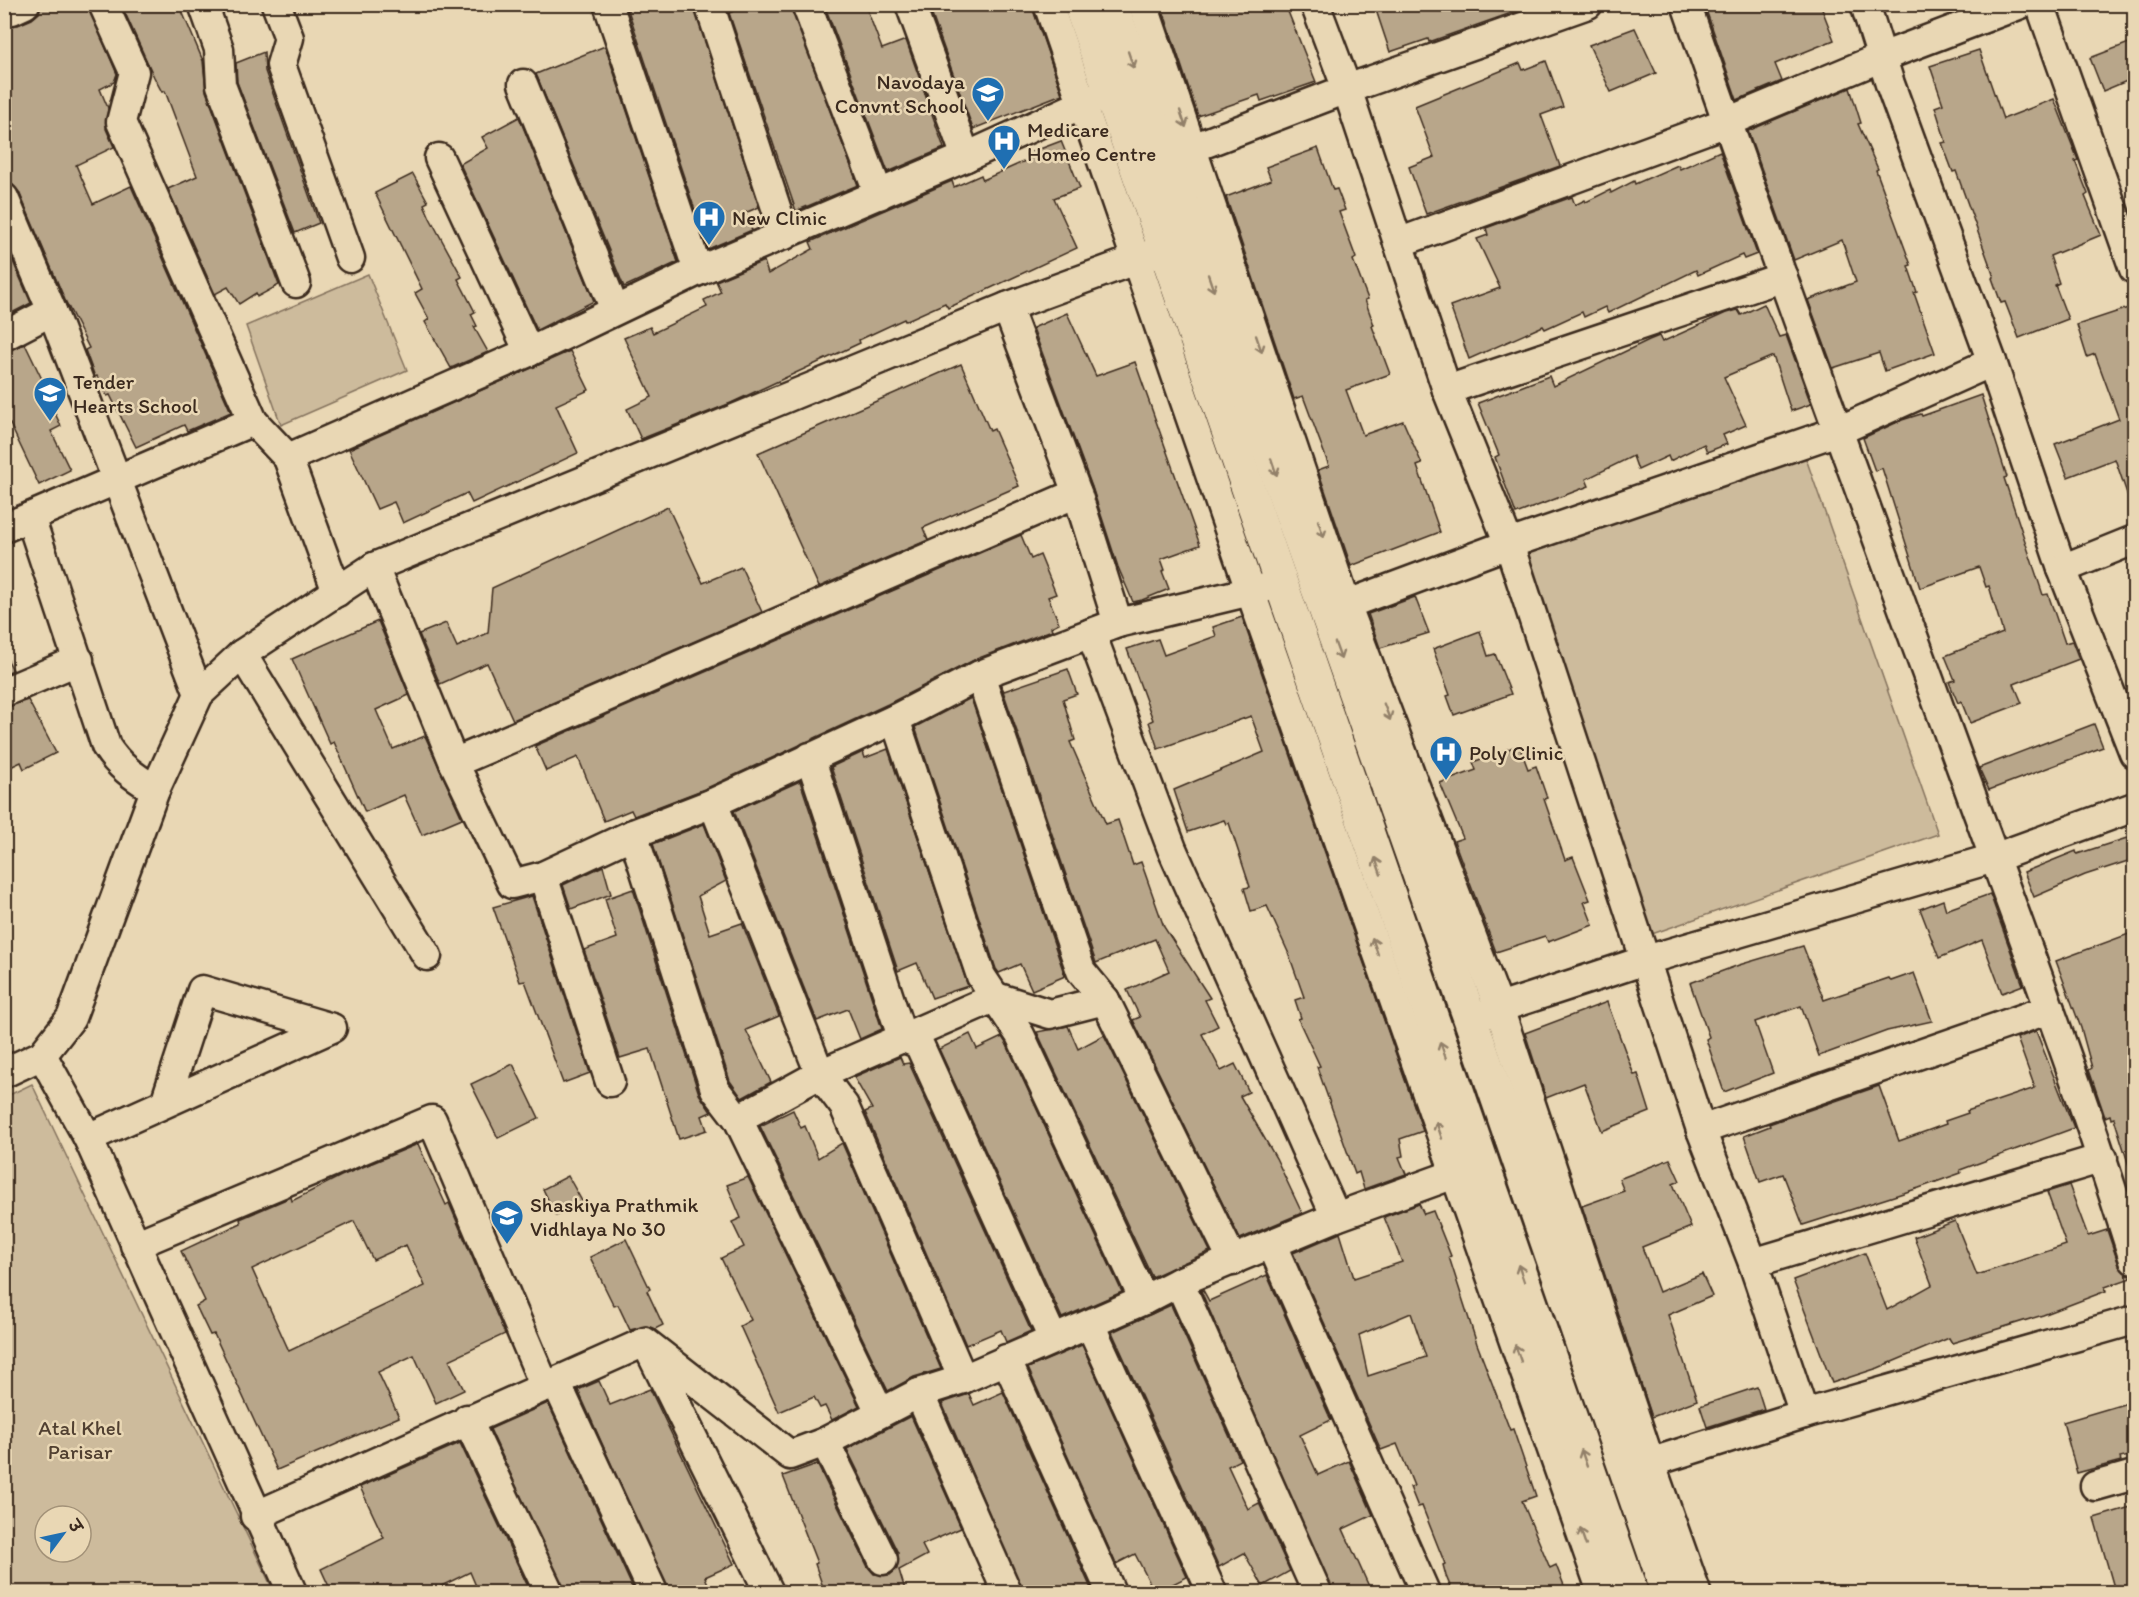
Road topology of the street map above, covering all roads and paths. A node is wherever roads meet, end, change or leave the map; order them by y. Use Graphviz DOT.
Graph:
graph roads {
  1 [pos="104,4"];
  2 [pos="203,4"];
  3 [pos="276,4"];
  4 [pos="608,4"];
  5 [pos="709,4"];
  6 [pos="806,4"];
  7 [pos="910,4"];
  8 [pos="1048,4"];
  9 [pos="1080,4"];
  10 [pos="1111,4"];
  11 [pos="1143,4"];
  12 [pos="1315,4"];
  13 [pos="1588,4"];
  14 [pos="1686,4"];
  15 [pos="1865,4"];
  16 [pos="2021,4"];
  17 [pos="2040,4"];
  18 [pos="1882,57"];
  19 [pos="523,84"];
  20 [pos="1347,89"];
  21 [pos="1097,97"];
  22 [pos="1727,122"];
  23 [pos="966,157"];
  24 [pos="439,158"];
  25 [pos="1166,158"];
  26 [pos="879,195"];
  27 [pos="4,198"];
  28 [pos="785,236"];
  29 [pos="1398,243"];
  30 [pos="1166,248"];
  31 [pos="350,258"];
  32 [pos="2134,269"];
  33 [pos="698,272"];
  34 [pos="1783,278"];
  35 [pos="296,283"];
  36 [pos="1007,307"];
  37 [pos="615,310"];
  38 [pos="52,311"];
  39 [pos="4,336"];
  40 [pos="529,352"];
  41 [pos="1992,362"];
  42 [pos="1447,390"];
  43 [pos="253,422"];
  44 [pos="1838,431"];
  45 [pos="288,458"];
  46 [pos="117,478"];
  47 [pos="1077,493"];
  48 [pos="17,523"];
  49 [pos="2134,540"];
  50 [pos="1509,544"];
  51 [pos="374,567"];
  52 [pos="2062,569"];
  53 [pos="1265,588"];
  54 [pos="337,592"];
  55 [pos="1336,609"];
  56 [pos="1118,623"];
  57 [pos="1090,633"];
  58 [pos="242,654"];
  59 [pos="79,660"];
  60 [pos="980,675"];
  61 [pos="4,692"];
  62 [pos="199,694"];
  63 [pos="895,719"];
  64 [pos="2134,753"];
  65 [pos="810,757"];
  66 [pos="454,763"];
  67 [pos="156,790"];
  68 [pos="713,803"];
  69 [pos="2134,807"];
  70 [pos="633,834"];
  71 [pos="1994,858"];
  72 [pos="543,876"];
  73 [pos="427,956"];
  74 [pos="1646,960"];
  75 [pos="996,997"];
  76 [pos="1105,1000"];
  77 [pos="2050,1009"];
  78 [pos="1485,1014"];
  79 [pos="902,1037"];
  80 [pos="42,1054"];
  81 [pos="4,1072"];
  82 [pos="820,1074"];
  83 [pos="610,1082"];
  84 [pos="165,1103"];
  85 [pos="738,1119"];
  86 [pos="1701,1130"];
  87 [pos="88,1138"];
  88 [pos="2103,1158"];
  89 [pos="1469,1169"];
  90 [pos="1336,1217"];
  91 [pos="135,1245"];
  92 [pos="1272,1245"];
  93 [pos="2134,1260"];
  94 [pos="1233,1261"];
  95 [pos="1753,1263"];
  96 [pos="1179,1282"];
  97 [pos="1144,1300"];
  98 [pos="2134,1320"];
  99 [pos="1090,1324"];
  100 [pos="1053,1339"];
  101 [pos="645,1342"];
  102 [pos="1006,1359"];
  103 [pos="963,1379"];
  104 [pos="551,1384"];
  105 [pos="919,1393"];
  106 [pos="880,1412"];
  107 [pos="1804,1414"];
  108 [pos="467,1419"];
  109 [pos="825,1442"];
  110 [pos="1638,1466"];
  111 [pos="2134,1475"];
  112 [pos="2095,1486"];
  113 [pos="255,1515"];
  114 [pos="883,1560"];
  115 [pos="292,1593"];
  116 [pos="549,1593"];
  117 [pos="653,1593"];
  118 [pos="769,1593"];
  119 [pos="1007,1593"];
  120 [pos="1112,1593"];
  121 [pos="1212,1593"];
  122 [pos="1317,1593"];
  123 [pos="1425,1593"];
  124 [pos="1602,1593"];
  125 [pos="1630,1593"];
  126 [pos="1668,1593"];
  127 [pos="1696,1593"];
  1 -- 43 [label="street"];
  2 -- 35 [label="street"];
  3 -- 31 [label="street"];
  4 -- 33 [label="street"];
  5 -- 28 [label="street"];
  6 -- 26 [label="street"];
  7 -- 23 [label="street"];
  8 -- 21 [label="street"];
  9 -- 21 [label="main road"];
  10 -- 25 [label="main road, one-way"];
  11 -- 25 [label="street, one-way"];
  12 -- 20 [label="street"];
  13 -- 20 [label="street"];
  14 -- 22 [label="street"];
  15 -- 18 [label="street"];
  16 -- 18 [label="street"];
  17 -- 32 [label="street"];
  18 -- 22 [label="street"];
  18 -- 41 [label="street"];
  19 -- 37 [label="street"];
  20 -- 25 [label="street"];
  20 -- 29 [label="street"];
  21 -- 23 [label="street"];
  21 -- 25 [label="main road"];
  21 -- 30 [label="street"];
  22 -- 29 [label="street"];
  22 -- 34 [label="street"];
  23 -- 26 [label="street"];
  24 -- 40 [label="street"];
  25 -- 30 [label="main road"];
  25 -- 55 [label="street, one-way"];
  26 -- 28 [label="street"];
  27 -- 38 [label="street"];
  28 -- 33 [label="street"];
  29 -- 42 [label="street"];
  30 -- 36 [label="street"];
  30 -- 53 [label="main road"];
  30 -- 55 [label="main road, one-way"];
  33 -- 37 [label="street"];
  34 -- 42 [label="street"];
  34 -- 44 [label="street"];
  36 -- 47 [label="street"];
  36 -- 51 [label="street"];
  37 -- 40 [label="street"];
  38 -- 39 [label="street"];
  38 -- 46 [label="street"];
  40 -- 45 [label="street"];
  41 -- 44 [label="street"];
  41 -- 52 [label="street"];
  42 -- 50 [label="street"];
  43 -- 45 [label="street"];
  43 -- 46 [label="street"];
  44 -- 50 [label="street"];
  44 -- 71 [label="street"];
  45 -- 54 [label="street"];
  46 -- 48 [label="street"];
  46 -- 62 [label="street"];
  47 -- 56 [label="street"];
  47 -- 66 [label="street"];
  48 -- 59 [label="street"];
  49 -- 52 [label="street"];
  50 -- 55 [label="street"];
  50 -- 74 [label="street"];
  51 -- 54 [label="street"];
  51 -- 66 [label="street"];
  52 -- 64 [label="street"];
  53 -- 56 [label="street"];
  89 -- 53 [label="main road, one-way"];
  54 -- 58 [label="street"];
  55 -- 78 [label="main road, one-way"];
  56 -- 57 [label="street"];
  57 -- 60 [label="street"];
  57 -- 90 [label="street"];
  58 -- 62 [label="street"];
  58 -- 73 [label="street"];
  59 -- 61 [label="street"];
  59 -- 67 [label="street"];
  60 -- 63 [label="street"];
  60 -- 76 [label="street"];
  62 -- 67 [label="street"];
  63 -- 65 [label="street"];
  63 -- 75 [label="street"];
  65 -- 68 [label="street"];
  65 -- 79 [label="street"];
  66 -- 72 [label="street"];
  67 -- 80 [label="street"];
  68 -- 70 [label="street"];
  68 -- 82 [label="street"];
  69 -- 71 [label="street"];
  70 -- 72 [label="street"];
  70 -- 85 [label="street"];
  71 -- 74 [label="street"];
  71 -- 77 [label="street"];
  72 -- 83 [label="street"];
  74 -- 78 [label="street"];
  74 -- 86 [label="street"];
  75 -- 76 [label="street"];
  75 -- 79 [label="street"];
  75 -- 97 [label="street"];
  76 -- 94 [label="street"];
  77 -- 86 [label="street"];
  77 -- 88 [label="street"];
  78 -- 110 [label="main road"];
  79 -- 82 [label="street"];
  79 -- 100 [label="street"];
  80 -- 81 [label="street"];
  80 -- 87 [label="street"];
  82 -- 85 [label="street"];
  82 -- 103 [label="street"];
  84 -- 84 [label="street"];
  84 -- 87 [label="street"];
  85 -- 106 [label="street"];
  86 -- 95 [label="street"];
  87 -- 91 [label="street"];
  88 -- 93 [label="street"];
  88 -- 95 [label="street"];
  89 -- 90 [label="street"];
  124 -- 89 [label="street, one-way"];
  125 -- 89 [label="main road, one-way"];
  90 -- 92 [label="street"];
  91 -- 104 [label="street"];
  91 -- 113 [label="street"];
  92 -- 94 [label="street"];
  92 -- 123 [label="street"];
  94 -- 96 [label="street"];
  95 -- 107 [label="street"];
  96 -- 97 [label="street"];
  96 -- 122 [label="street"];
  97 -- 99 [label="street"];
  98 -- 107 [label="street"];
  99 -- 100 [label="street"];
  99 -- 121 [label="street"];
  100 -- 102 [label="street"];
  101 -- 104 [label="street"];
  101 -- 109 [label="street"];
  101 -- 118 [label="street"];
  102 -- 103 [label="street"];
  102 -- 120 [label="street"];
  103 -- 105 [label="street"];
  104 -- 108 [label="street"];
  104 -- 117 [label="street"];
  105 -- 106 [label="street"];
  105 -- 119 [label="street"];
  106 -- 109 [label="street"];
  107 -- 110 [label="street"];
  108 -- 113 [label="street"];
  108 -- 116 [label="street"];
  109 -- 114 [label="street"];
  110 -- 126 [label="main road"];
  110 -- 127 [label="street"];
  111 -- 112 [label="street"];
  113 -- 115 [label="street"];
}
